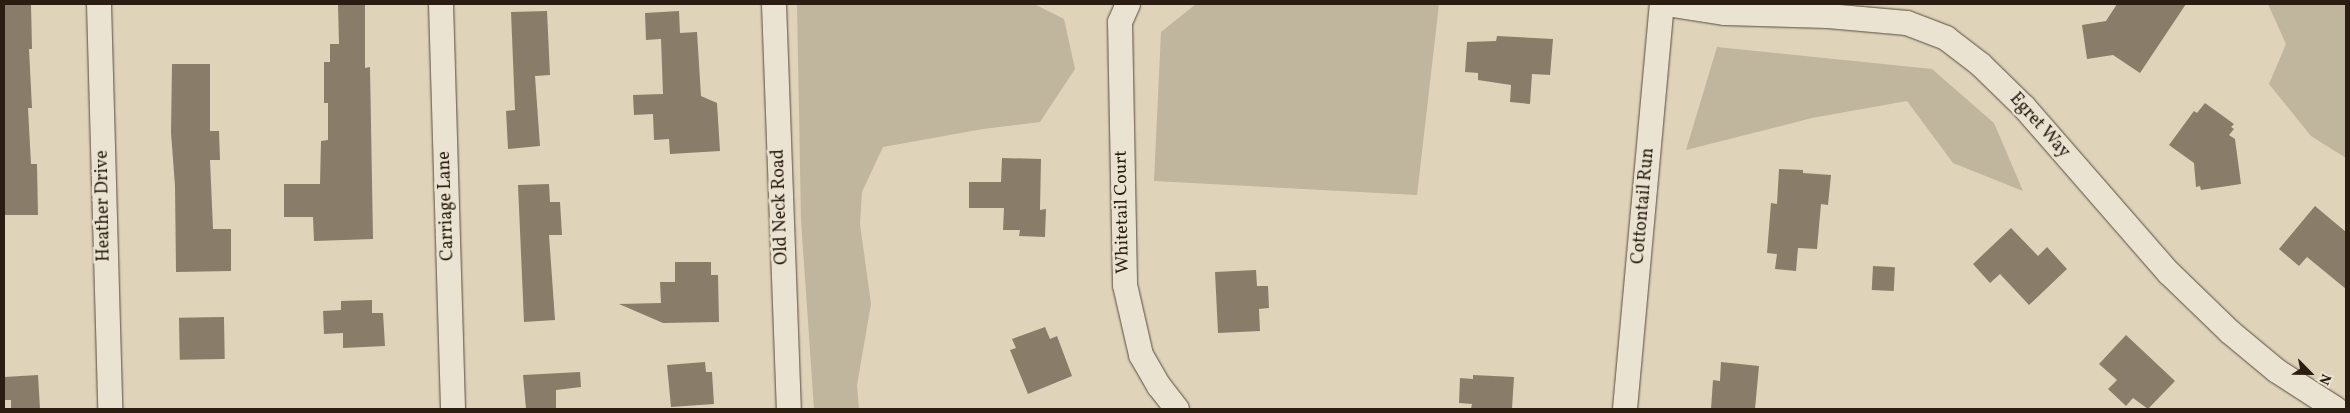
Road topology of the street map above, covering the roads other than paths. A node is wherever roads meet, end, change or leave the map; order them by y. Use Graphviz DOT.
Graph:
graph roads {
  1 [pos="99,4"];
  2 [pos="441,4"];
  3 [pos="774,4"];
  4 [pos="1128,4"];
  5 [pos="1664,4"];
  6 [pos="110,409"];
  7 [pos="453,409"];
  8 [pos="789,409"];
  9 [pos="1177,409"];
  10 [pos="1625,409"];
  11 [pos="2336,409"];
  1 -- 6 [label="street, Heather Drive"];
  2 -- 7 [label="street, Carriage Lane"];
  3 -- 8 [label="street, Old Neck Road"];
  4 -- 9 [label="street, Whitetail Court"];
  5 -- 10 [label="street, Cottontail Run"];
  5 -- 11 [label="street, Egret Way"];
}
